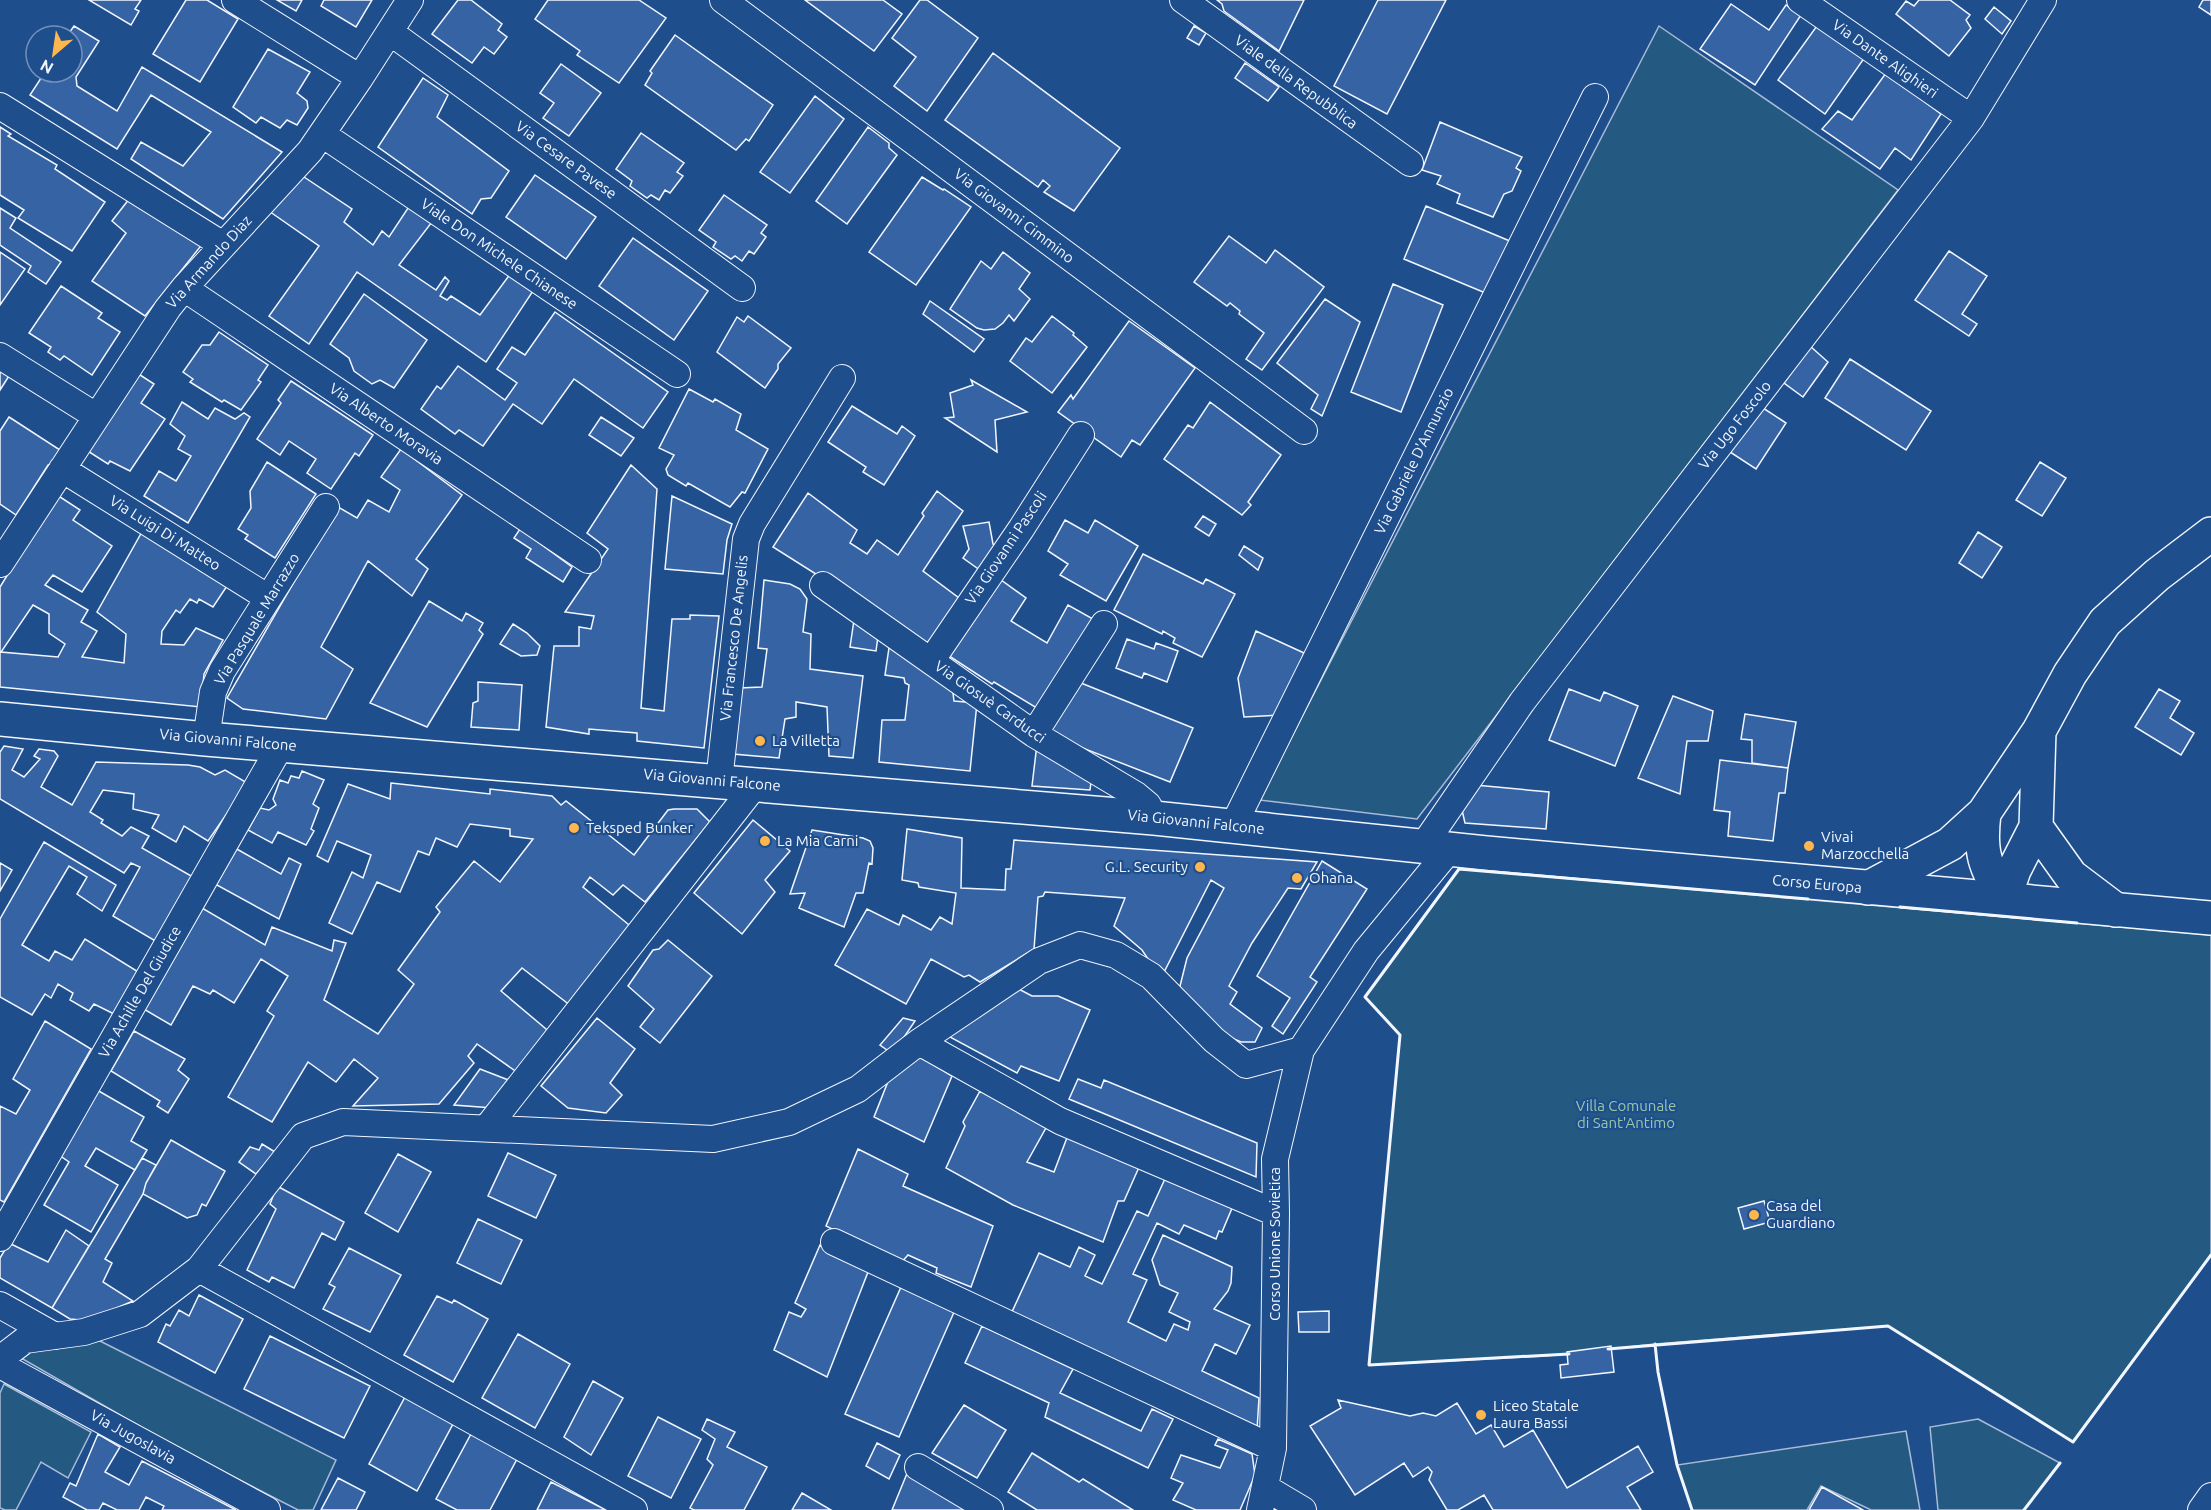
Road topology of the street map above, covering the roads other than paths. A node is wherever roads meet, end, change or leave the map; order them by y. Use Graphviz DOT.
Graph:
graph roads {
  1 [pos="236,0"];
  2 [pos="410,0"];
  3 [pos="723,0"];
  4 [pos="1184,0"];
  5 [pos="1800,0"];
  6 [pos="2043,0"];
  7 [pos="390,32"];
  8 [pos="360,78"];
  9 [pos="1595,97"];
  10 [pos="0,106"];
  11 [pos="1971,118"];
  12 [pos="322,134"];
  13 [pos="1410,163"];
  14 [pos="223,245"];
  15 [pos="184,288"];
  16 [pos="742,288"];
  17 [pos="0,356"];
  18 [pos="677,374"];
  19 [pos="842,378"];
  20 [pos="96,416"];
  21 [pos="1304,431"];
  22 [pos="1081,435"];
  23 [pos="62,469"];
  24 [pos="326,507"];
  25 [pos="2211,534"];
  26 [pos="588,561"];
  27 [pos="0,564"];
  28 [pos="823,585"];
  29 [pos="267,597"];
  30 [pos="1104,624"];
  31 [pos="930,661"];
  32 [pos="0,719"];
  33 [pos="2039,731"];
  34 [pos="1034,734"];
  35 [pos="207,739"];
  36 [pos="281,745"];
  37 [pos="719,781"];
  38 [pos="756,784"];
  39 [pos="1984,813"];
  40 [pos="1154,818"];
  41 [pos="1233,826"];
  42 [pos="2036,827"];
  43 [pos="1437,848"];
  44 [pos="1869,888"];
  45 [pos="2004,899"];
  46 [pos="2116,910"];
  47 [pos="2211,918"];
  48 [pos="919,1042"];
  49 [pos="1301,1050"];
  50 [pos="486,1129"];
  51 [pos="1276,1212"];
  52 [pos="0,1239"];
  53 [pos="834,1242"];
  54 [pos="199,1269"];
  55 [pos="0,1305"];
  56 [pos="55,1336"];
  57 [pos="0,1359"];
  58 [pos="0,1365"];
  59 [pos="1273,1448"];
  60 [pos="918,1467"];
  61 [pos="2211,1496"];
  62 [pos="1263,1499"];
  63 [pos="267,1510"];
  64 [pos="634,1510"];
  65 [pos="990,1510"];
  66 [pos="1303,1510"];
  67 [pos="2201,1510"];
  1 -- 8 [label="street"];
  2 -- 7 [label="street, Via Armando Diaz"];
  3 -- 21 [label="street, Via Giovanni Cimmino"];
  4 -- 13 [label="street, Viale della Repubblica"];
  5 -- 11 [label="street, Via Dante Alighieri"];
  6 -- 11 [label="street, Via Ugo Foscolo"];
  7 -- 8 [label="street, Via Armando Diaz"];
  7 -- 16 [label="street, Via Cesare Pavese"];
  8 -- 12 [label="street, Via Armando Diaz"];
  9 -- 41 [label="street, Via Gabriele D'Annunzio"];
  10 -- 14 [label="street"];
  11 -- 43 [label="street, Via Ugo Foscolo"];
  12 -- 14 [label="street, Via Armando Diaz"];
  12 -- 18 [label="street, Viale Don Michele Chianese"];
  14 -- 15 [label="street, Via Armando Diaz"];
  15 -- 20 [label="street, Via Armando Diaz"];
  15 -- 26 [label="street, Via Alberto Moravia"];
  17 -- 20 [label="street"];
  19 -- 37 [label="street, Via Francesco De Angelis"];
  20 -- 23 [label="street, Via Armando Diaz"];
  22 -- 31 [label="street, Via Giovanni Pascoli"];
  23 -- 27 [label="street, Via Armando Diaz"];
  23 -- 29 [label="street, Via Luigi Di Matteo"];
  24 -- 29 [label="street, Via Pasquale Marrazzo"];
  25 -- 33 [label="main road"];
  28 -- 31 [label="street, Via Giosuè Carducci"];
  29 -- 35 [label="street, Via Pasquale Marrazzo"];
  30 -- 34 [label="street"];
  31 -- 34 [label="street, Via Giosuè Carducci"];
  32 -- 35 [label="main road, Via Giovanni Falcone"];
  33 -- 39 [label="main road"];
  33 -- 42 [label="main road"];
  34 -- 40 [label="street, Via Giosuè Carducci"];
  35 -- 36 [label="main road, Via Giovanni Falcone"];
  36 -- 37 [label="main road, Via Giovanni Falcone"];
  36 -- 52 [label="street, Via Achille Del Giudice"];
  37 -- 38 [label="main road, Via Giovanni Falcone"];
  38 -- 40 [label="main road, Via Giovanni Falcone"];
  38 -- 50 [label="street"];
  39 -- 44 [label="main road"];
  39 -- 45 [label="main road"];
  40 -- 41 [label="main road, Via Giovanni Falcone"];
  41 -- 43 [label="main road, Via Giovanni Falcone"];
  42 -- 45 [label="main road"];
  42 -- 46 [label="main road"];
  43 -- 44 [label="main road, Corso Europa"];
  43 -- 49 [label="street, Corso Unione Sovietica"];
  44 -- 45 [label="main road, Corso Europa"];
  45 -- 46 [label="main road, Corso Europa"];
  46 -- 47 [label="main road, Corso Europa"];
  48 -- 49 [label="street"];
  48 -- 50 [label="street"];
  48 -- 51 [label="street"];
  49 -- 51 [label="street, Corso Unione Sovietica"];
  50 -- 54 [label="street"];
  51 -- 59 [label="street, Corso Unione Sovietica"];
  53 -- 59 [label="street"];
  54 -- 56 [label="street"];
  54 -- 64 [label="street"];
  55 -- 56 [label="street"];
  56 -- 57 [label="street"];
  58 -- 63 [label="street, Via Jugoslavia"];
  59 -- 62 [label="street, Corso Unione Sovietica"];
  60 -- 65 [label="street"];
  61 -- 67 [label="street"];
  62 -- 66 [label="street"];
}
